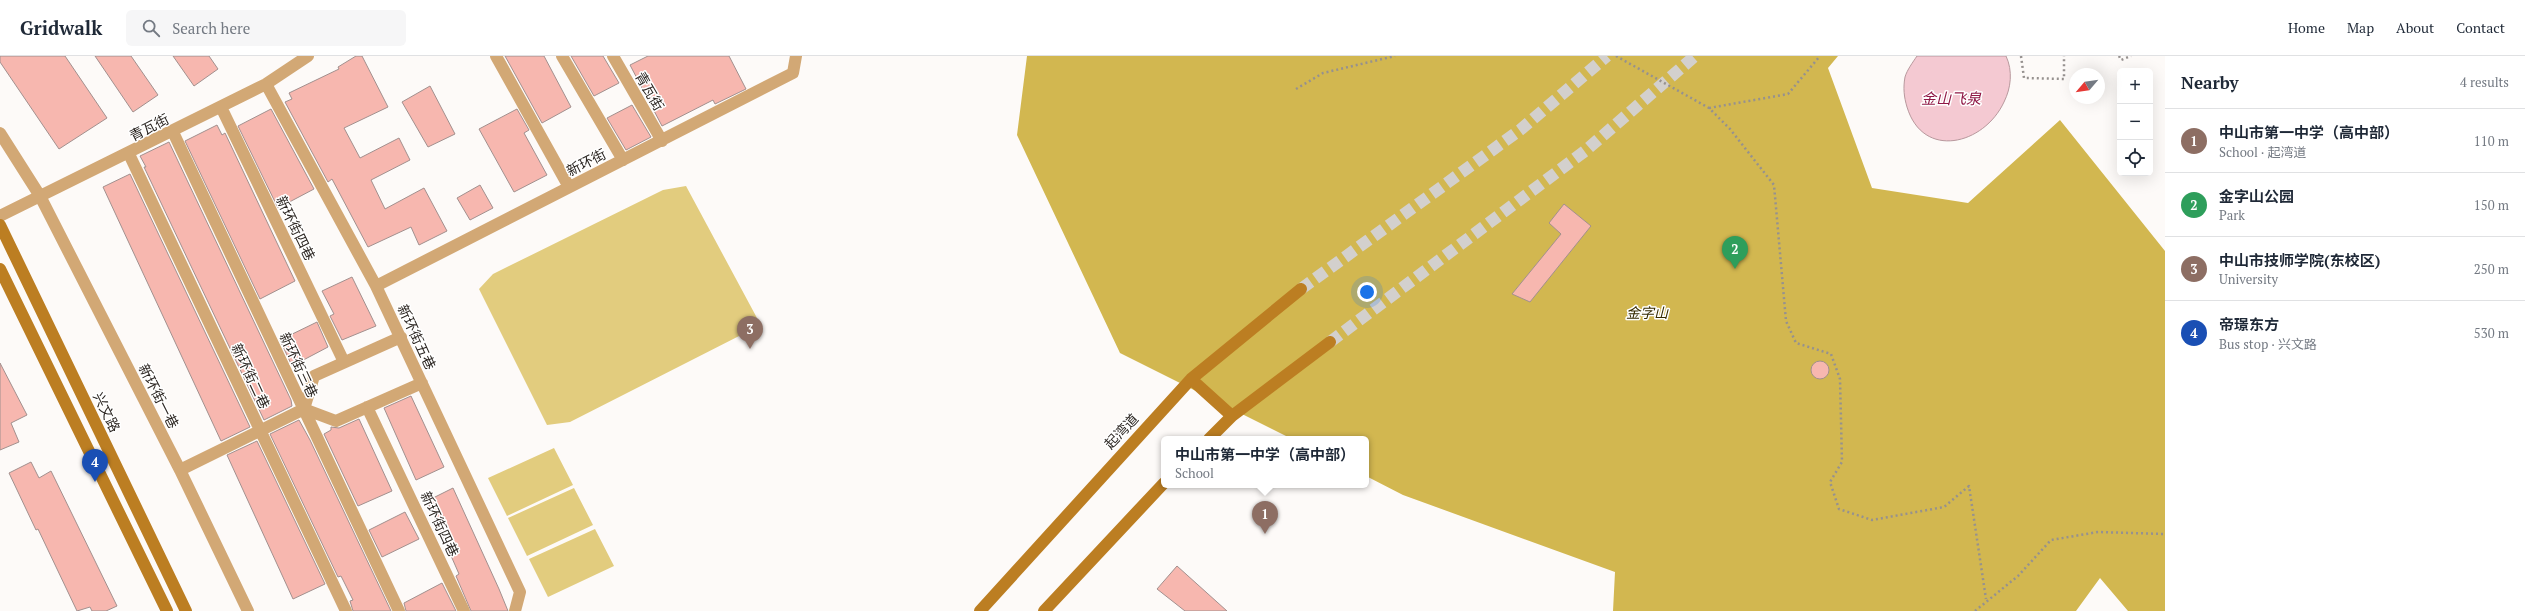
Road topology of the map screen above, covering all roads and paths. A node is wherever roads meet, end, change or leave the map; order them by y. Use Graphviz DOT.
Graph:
graph roads {
  1 [pos="308,56"];
  2 [pos="496,56"];
  3 [pos="562,56"];
  4 [pos="613,56"];
  5 [pos="796,56"];
  6 [pos="1395,56"];
  7 [pos="1616,56"];
  8 [pos="1820,56"];
  9 [pos="2021,56"];
  10 [pos="2064,56"];
  11 [pos="2119,56"];
  12 [pos="2131,56"];
  13 [pos="266,84"];
  14 [pos="1296,89"];
  15 [pos="221,107"];
  16 [pos="1709,108"];
  17 [pos="173,132"];
  18 [pos="0,133"];
  19 [pos="662,141"];
  20 [pos="129,154"];
  21 [pos="623,160"];
  22 [pos="569,187"];
  23 [pos="40,196"];
  24 [pos="0,216"];
  25 [pos="0,225"];
  26 [pos="0,268"];
  27 [pos="376,286"];
  28 [pos="1301,289"];
  29 [pos="401,337"];
  30 [pos="1330,342"];
  31 [pos="344,362"];
  32 [pos="1192,379"];
  33 [pos="422,383"];
  34 [pos="368,407"];
  35 [pos="304,409"];
  36 [pos="1232,416"];
  37 [pos="260,431"];
  38 [pos="1212,436"];
  39 [pos="180,470"];
  40 [pos="1161,486"];
  41 [pos="2165,534"];
  42 [pos="1986,600"];
  43 [pos="167,611"];
  44 [pos="186,611"];
  45 [pos="248,611"];
  46 [pos="346,611"];
  47 [pos="399,611"];
  48 [pos="464,611"];
  49 [pos="515,611"];
  50 [pos="980,611"];
  51 [pos="1044,611"];
  52 [pos="1975,611"];
  1 -- 13 [label="street, 青瓦街"];
  2 -- 22 [label="street"];
  3 -- 21 [label="street"];
  4 -- 19 [label="street, 青瓦街"];
  5 -- 19 [label="street, 新环街"];
  6 -- 14 [label="path"];
  7 -- 16 [label="path"];
  8 -- 16 [label="path"];
  9 -- 10 [label="path"];
  11 -- 12 [label="path"];
  13 -- 15 [label="street, 青瓦街"];
  13 -- 27 [label="street, 新环街五巷"];
  15 -- 17 [label="street, 青瓦街"];
  15 -- 31 [label="street, 新环街四巷"];
  16 -- 42 [label="path"];
  17 -- 20 [label="street, 青瓦街"];
  17 -- 35 [label="street, 新环街三巷"];
  18 -- 23 [label="street, 新环街一巷"];
  19 -- 21 [label="street, 新环街"];
  20 -- 23 [label="street, 青瓦街"];
  20 -- 37 [label="street, 新环街二巷"];
  21 -- 22 [label="street, 新环街"];
  22 -- 27 [label="street, 新环街"];
  23 -- 24 [label="street, 青瓦街"];
  23 -- 39 [label="street, 新环街一巷"];
  25 -- 44 [label="main road, 兴文路"];
  26 -- 43 [label="main road"];
  27 -- 29 [label="street, 新环街五巷"];
  28 -- 32 [label="main road, 起湾道"];
  29 -- 31 [label="street"];
  29 -- 33 [label="street, 新环街五巷"];
  30 -- 36 [label="main road"];
  31 -- 35 [label="street"];
  32 -- 36 [label="main road"];
  32 -- 50 [label="main road, 起湾道"];
  33 -- 34 [label="street"];
  33 -- 49 [label="street, 新环街五巷"];
  34 -- 35 [label="street"];
  34 -- 48 [label="street, 新环街四巷"];
  35 -- 37 [label="street"];
  35 -- 47 [label="street, 新环街三巷"];
  36 -- 38 [label="main road"];
  37 -- 39 [label="street"];
  37 -- 46 [label="street, 新环街二巷"];
  39 -- 45 [label="street, 新环街一巷"];
  40 -- 51 [label="main road"];
  41 -- 42 [label="path"];
  42 -- 52 [label="path"];
}
